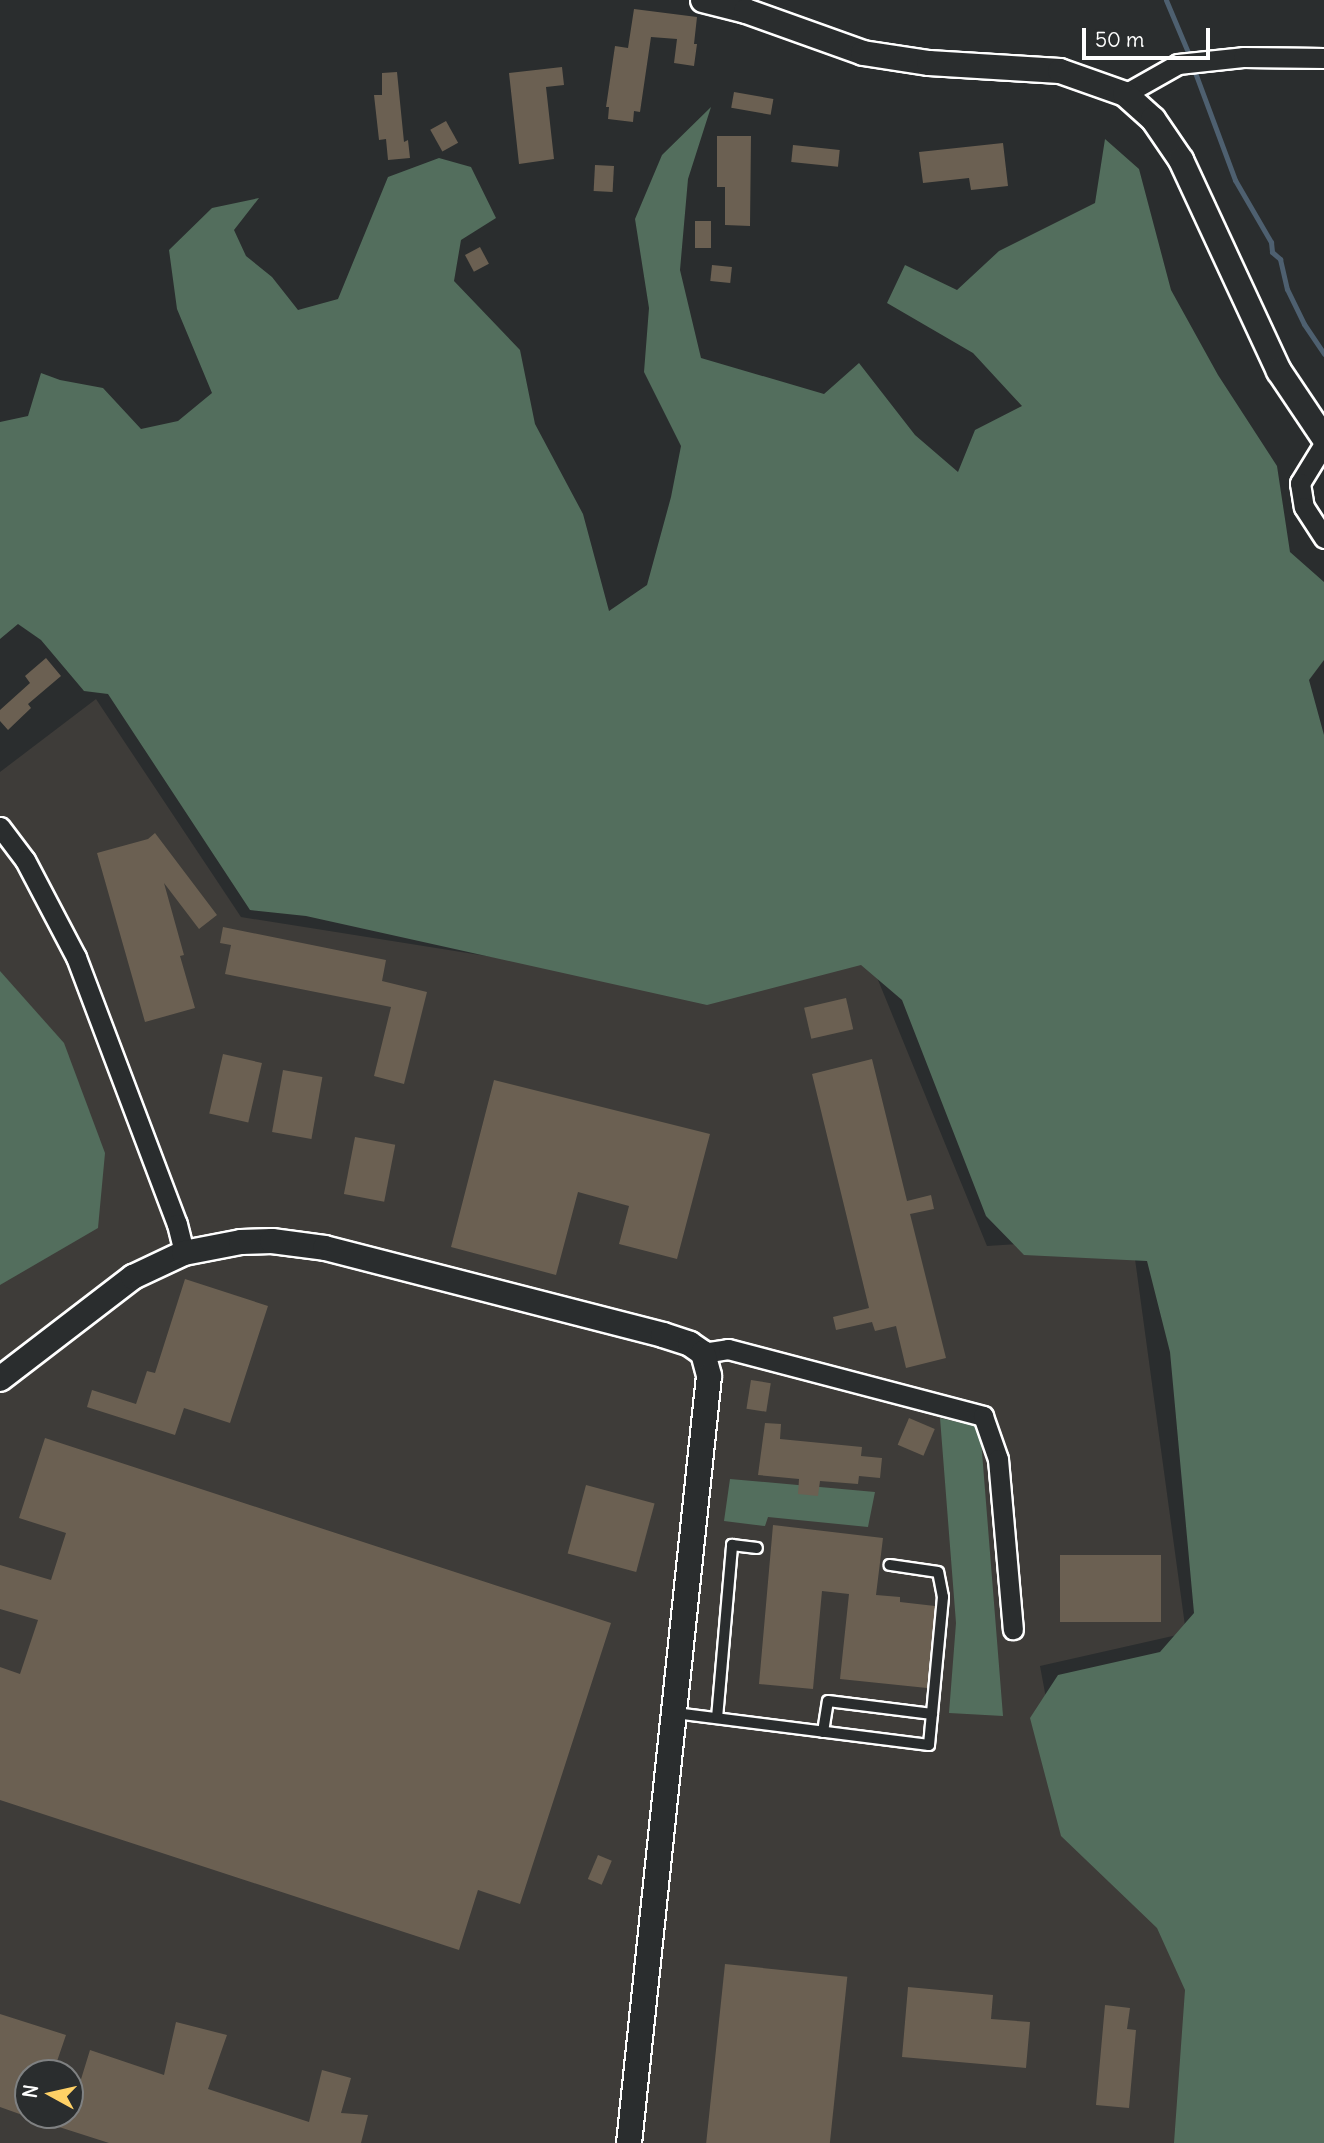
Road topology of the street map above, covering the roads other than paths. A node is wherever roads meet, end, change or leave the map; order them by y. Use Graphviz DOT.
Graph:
graph roads {
  1 [pos="703,0"];
  2 [pos="760,7"];
  3 [pos="1324,58"];
  4 [pos="1125,94"];
  5 [pos="1324,441"];
  6 [pos="1324,538"];
  7 [pos="0,827"];
  8 [pos="184,1253"];
  9 [pos="703,1353"];
  10 [pos="0,1379"];
  11 [pos="757,1548"];
  12 [pos="890,1565"];
  13 [pos="1013,1629"];
  14 [pos="674,1713"];
  15 [pos="932,1714"];
  16 [pos="717,1718"];
  17 [pos="823,1732"];
  18 [pos="629,2143"];
  1 -- 2 [label="street"];
  2 -- 4 [label="street"];
  3 -- 4 [label="street"];
  4 -- 5 [label="street"];
  5 -- 6 [label="street"];
  7 -- 8 [label="street"];
  8 -- 9 [label="street"];
  8 -- 10 [label="street"];
  9 -- 13 [label="street"];
  9 -- 14 [label="street"];
  11 -- 16 [label="lane"];
  12 -- 15 [label="lane"];
  14 -- 16 [label="lane"];
  14 -- 18 [label="street"];
  15 -- 17 [label="lane"];
  15 -- 17 [label="lane"];
  16 -- 17 [label="lane"];
}
